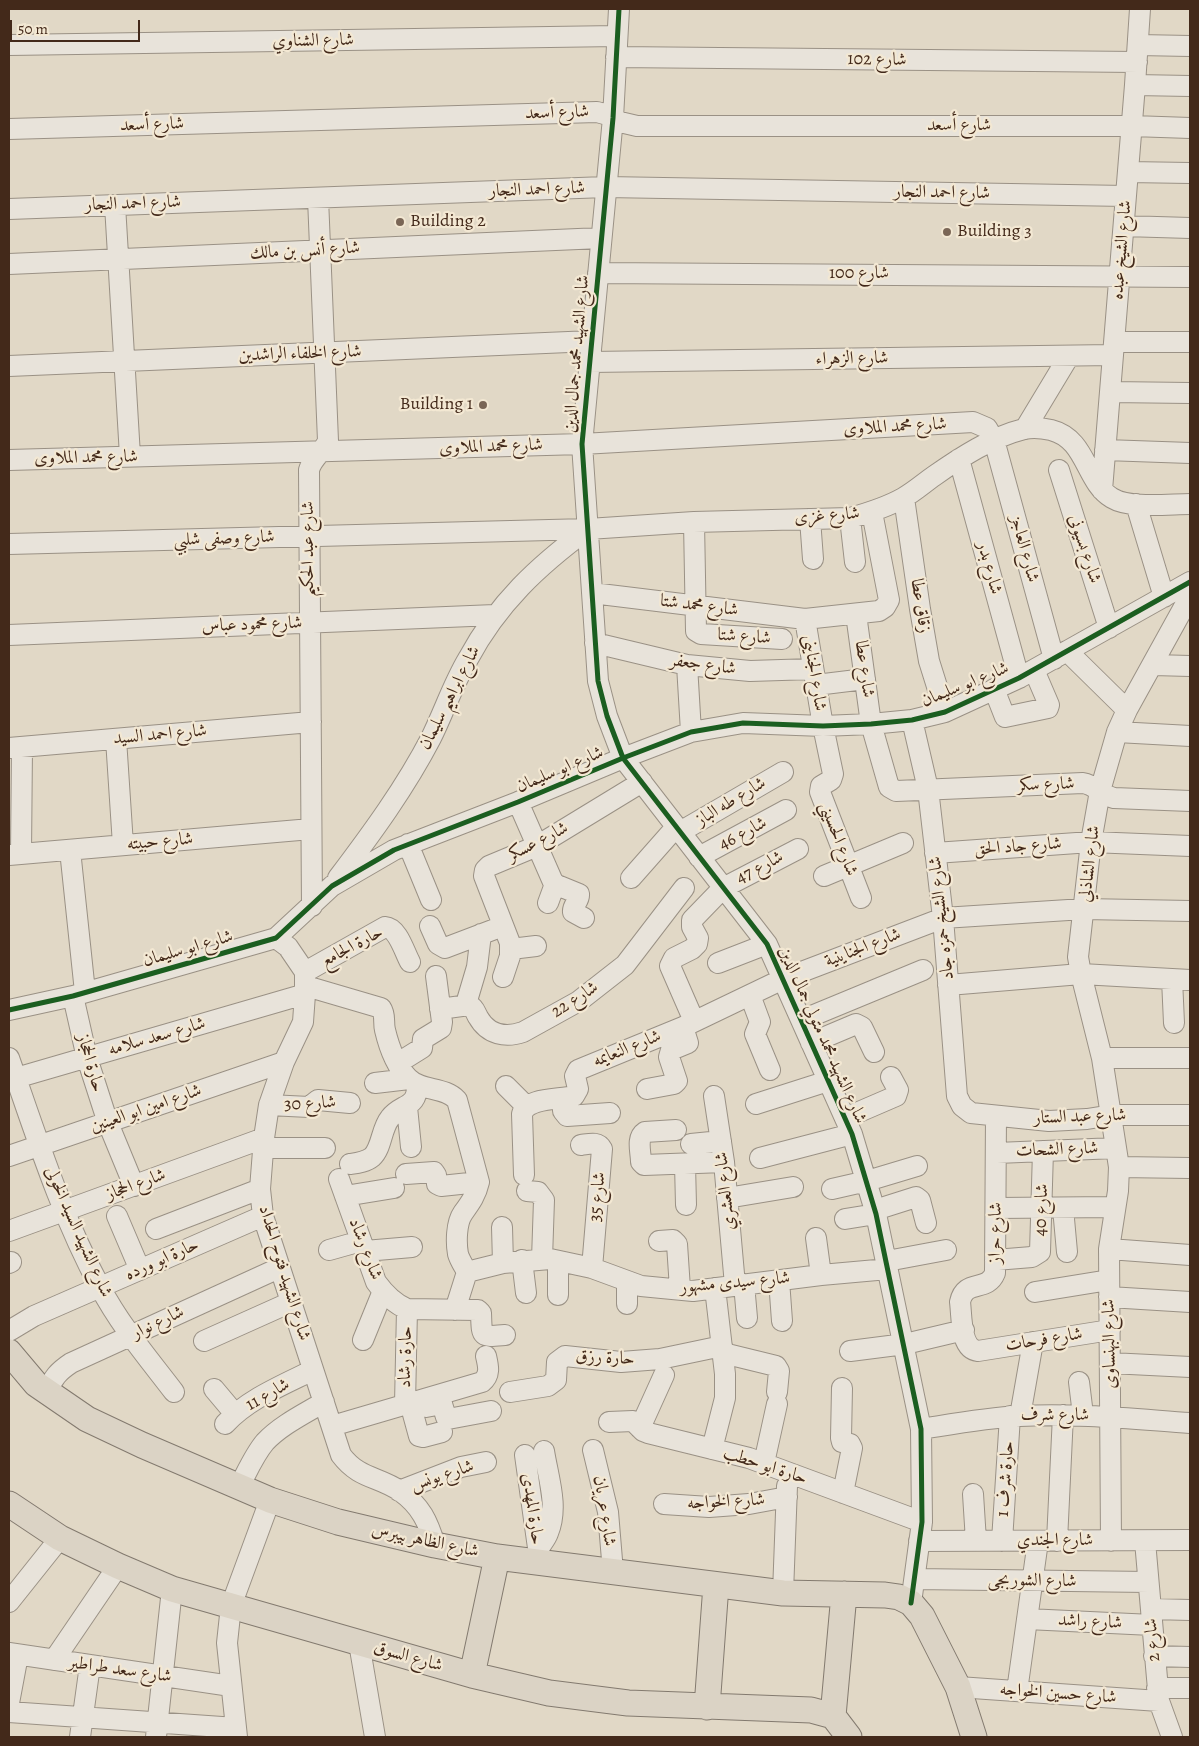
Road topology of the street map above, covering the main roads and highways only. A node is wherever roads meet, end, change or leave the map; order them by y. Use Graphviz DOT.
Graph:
graph roads {
  1 [pos="9,1352"];
  2 [pos="9,1504"];
  3 [pos="497,1557"];
  4 [pos="716,1585"];
  5 [pos="844,1594"];
  6 [pos="472,1675"];
  7 [pos="707,1707"];
  8 [pos="833,1716"];
  9 [pos="849,1737"];
  10 [pos="974,1737"];
  1 -- 3 [label="main road, شارع الظاهر بيبرس"];
  2 -- 6 [label="main road, شارع السوق"];
  3 -- 4 [label="main road, شارع الظاهر بيبرس"];
  3 -- 6 [label="main road"];
  4 -- 5 [label="main road, شارع الظاهر بيبرس"];
  4 -- 7 [label="main road"];
  5 -- 8 [label="main road"];
  5 -- 10 [label="main road, شارع الظاهر بيبرس"];
  6 -- 7 [label="main road, شارع السوق"];
  7 -- 8 [label="main road, شارع السوق"];
  8 -- 9 [label="main road"];
}
